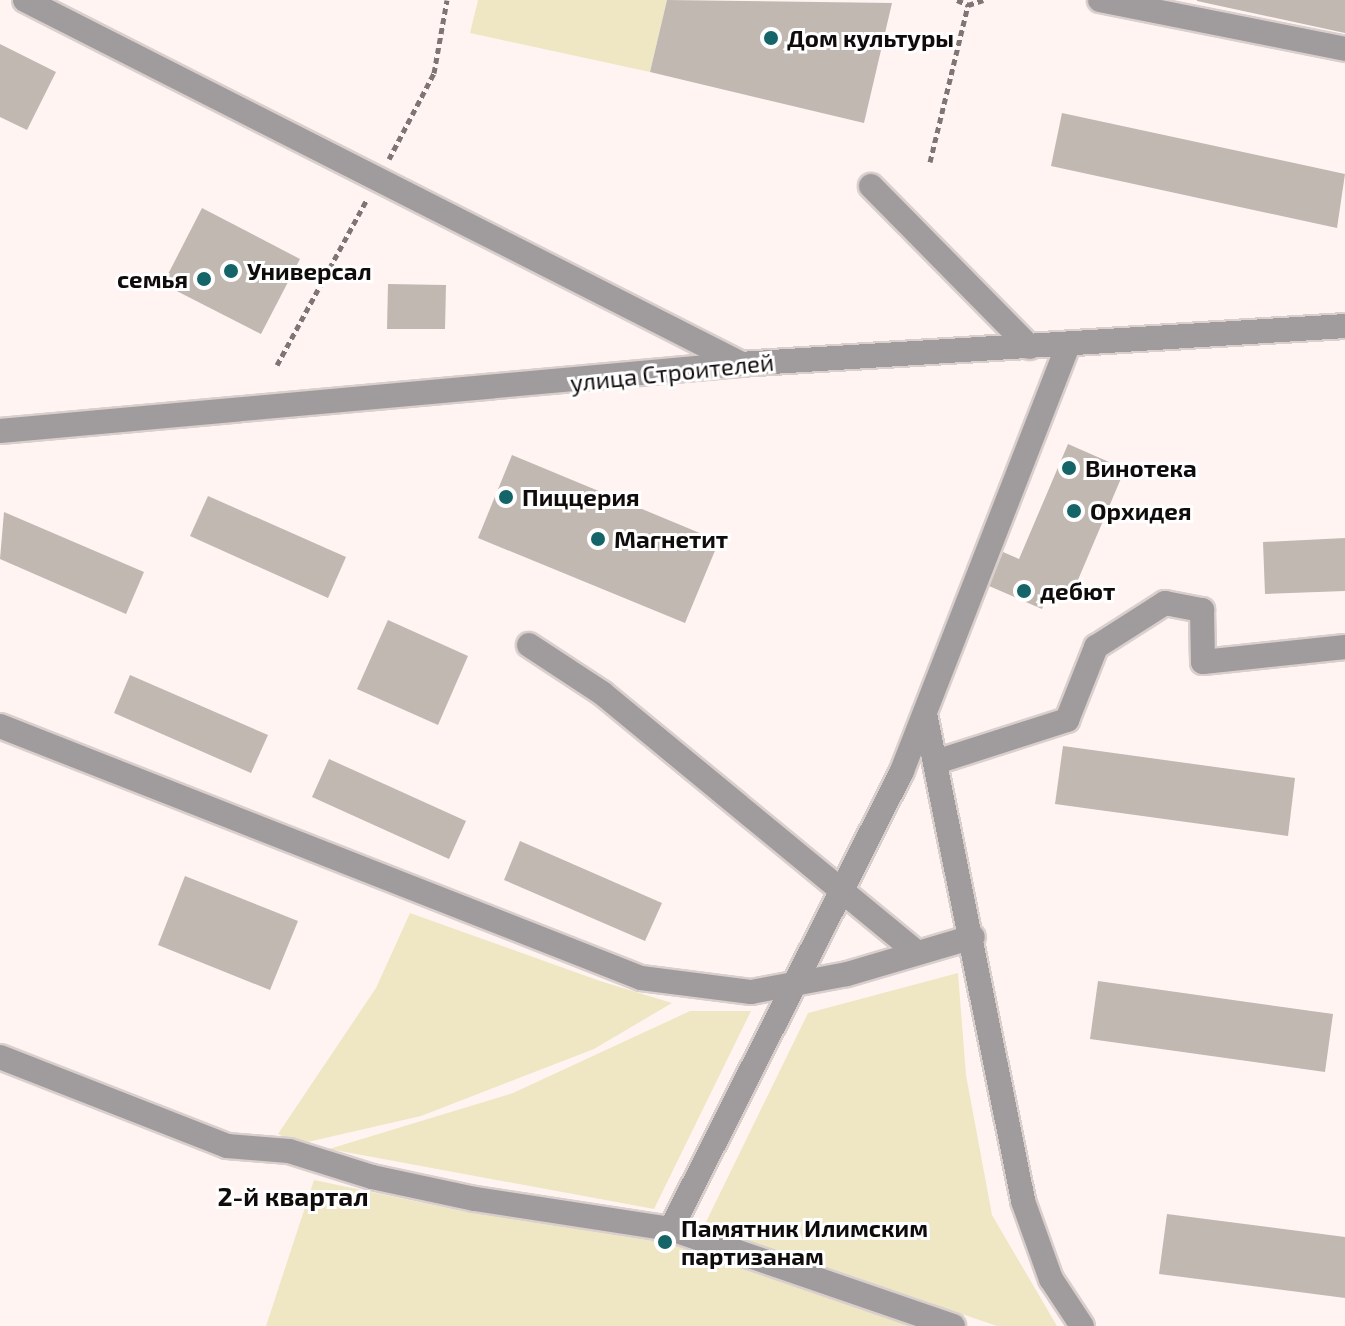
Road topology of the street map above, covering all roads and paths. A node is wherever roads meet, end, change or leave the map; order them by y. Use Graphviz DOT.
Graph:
graph roads {
  1 [pos="25,0"];
  2 [pos="957,0"];
  3 [pos="983,0"];
  4 [pos="1100,0"];
  5 [pos="968,5"];
  6 [pos="1345,49"];
  7 [pos="930,162"];
  8 [pos="871,186"];
  9 [pos="1345,326"];
  10 [pos="1068,345"];
  11 [pos="1030,347"];
  12 [pos="740,364"];
  13 [pos="0,431"];
  14 [pos="529,645"];
  15 [pos="1345,647"];
  16 [pos="925,714"];
  17 [pos="0,726"];
  18 [pos="936,762"];
  19 [pos="845,892"];
  20 [pos="973,937"];
  21 [pos="917,953"];
  22 [pos="798,983"];
  23 [pos="0,1057"];
  24 [pos="671,1229"];
  25 [pos="953,1326"];
  26 [pos="1082,1326"];
  1 -- 12 [label="street"];
  2 -- 5 [label="path"];
  3 -- 5 [label="path"];
  4 -- 6 [label="street"];
  5 -- 7 [label="path"];
  8 -- 11 [label="street"];
  9 -- 10 [label="street, улица Строителей"];
  10 -- 11 [label="street, улица Строителей"];
  10 -- 16 [label="street"];
  11 -- 12 [label="street, улица Строителей"];
  12 -- 13 [label="street, улица Строителей"];
  14 -- 19 [label="street"];
  15 -- 18 [label="street"];
  16 -- 18 [label="street"];
  16 -- 19 [label="street"];
  17 -- 22 [label="street"];
  18 -- 20 [label="street"];
  19 -- 21 [label="street"];
  19 -- 22 [label="street"];
  20 -- 21 [label="street"];
  20 -- 26 [label="street"];
  21 -- 22 [label="street"];
  22 -- 24 [label="street"];
  23 -- 24 [label="street"];
  24 -- 25 [label="street"];
}
